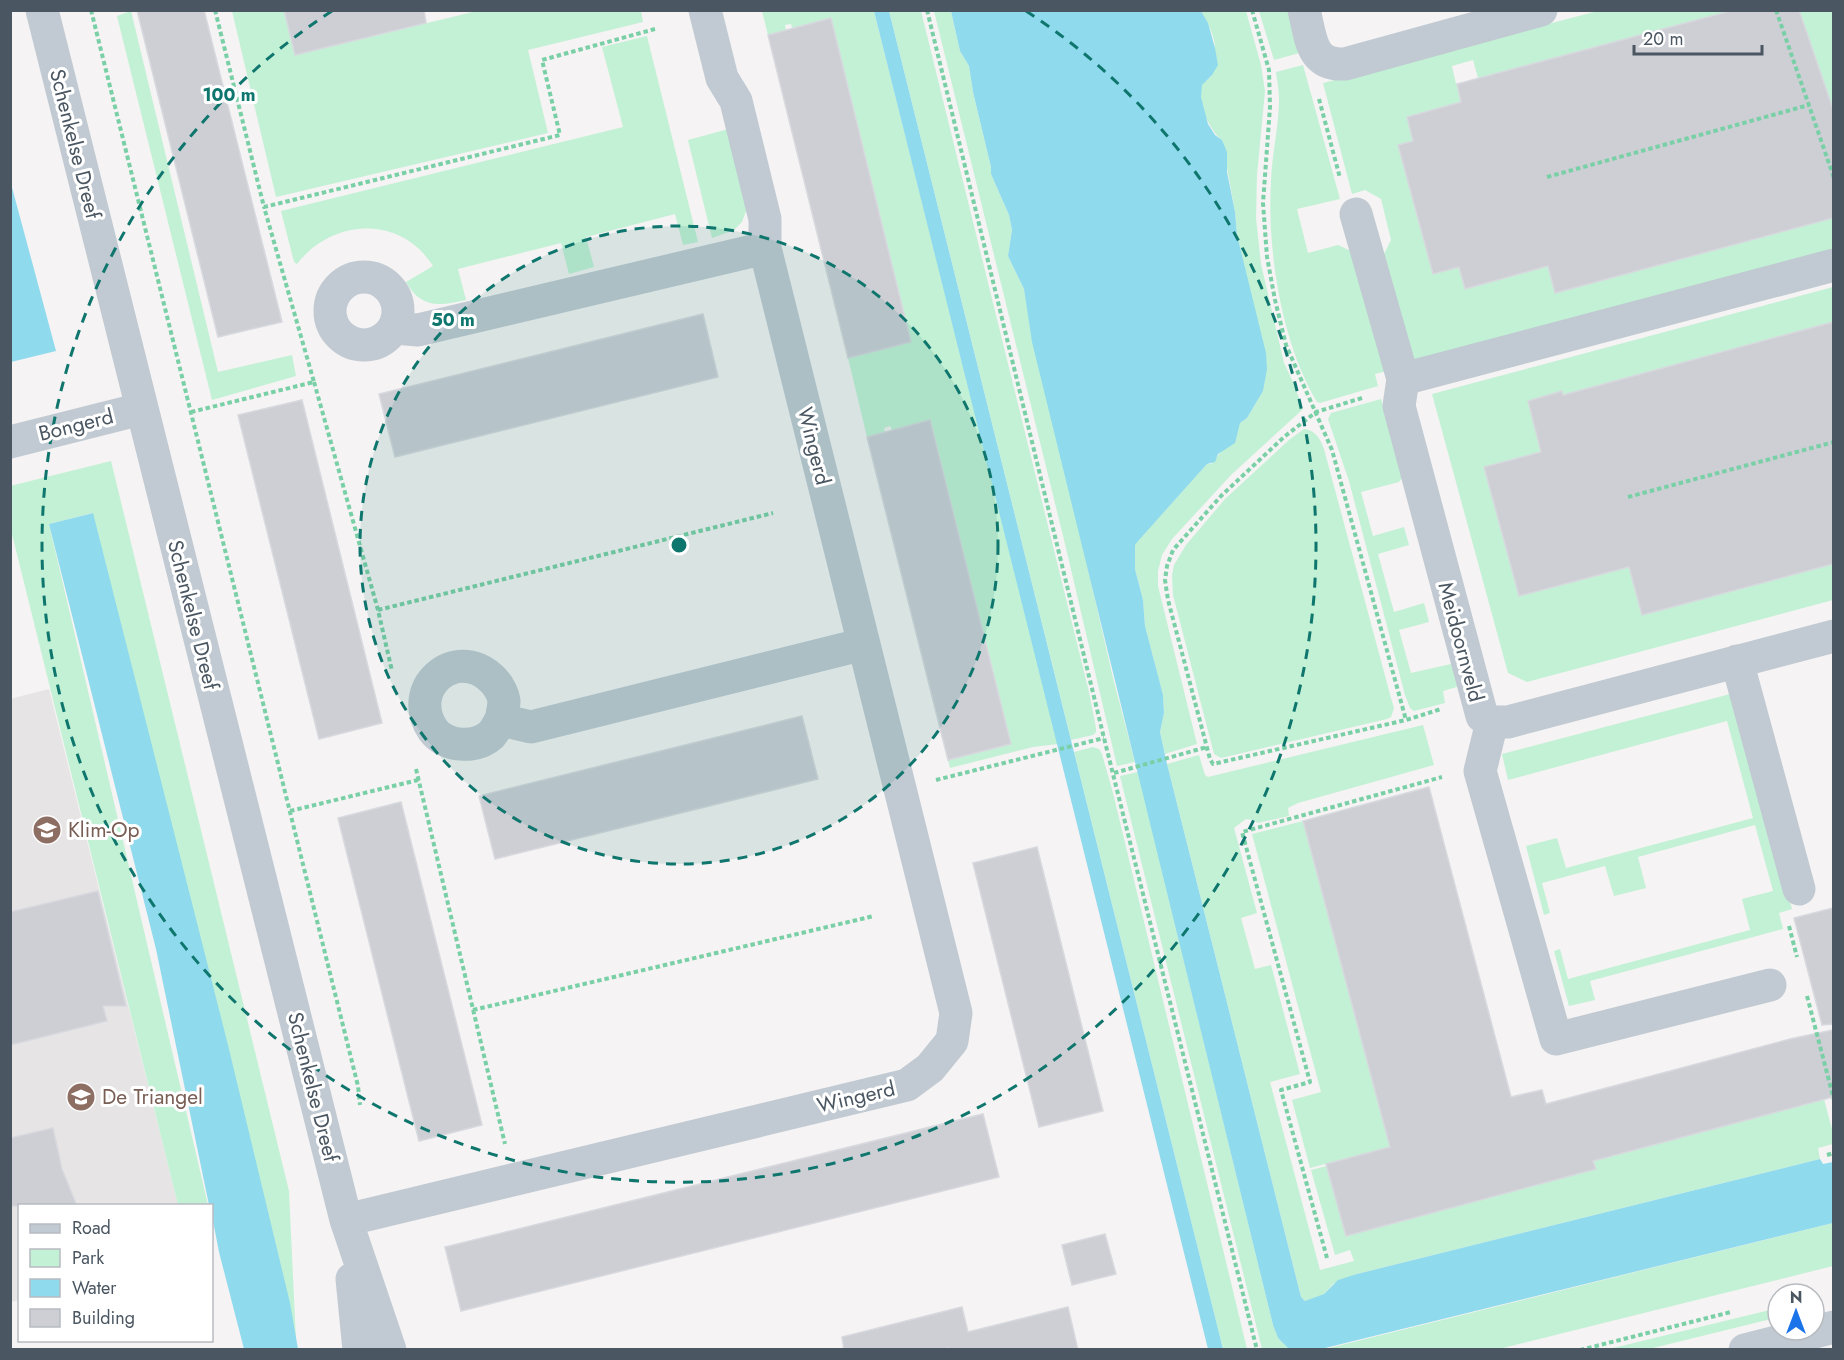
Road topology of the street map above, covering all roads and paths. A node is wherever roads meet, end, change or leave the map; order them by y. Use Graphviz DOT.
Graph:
graph roads {
  1 [pos="42,10"];
  2 [pos="91,10"];
  3 [pos="215,10"];
  4 [pos="705,10"];
  5 [pos="927,10"];
  6 [pos="1252,10"];
  7 [pos="1304,10"];
  8 [pos="1541,10"];
  9 [pos="1776,10"];
  10 [pos="655,29"];
  11 [pos="1318,56"];
  12 [pos="1809,105"];
  13 [pos="1547,177"];
  14 [pos="1833,178"];
  15 [pos="264,207"];
  16 [pos="1356,214"];
  17 [pos="765,248"];
  18 [pos="1833,265"];
  19 [pos="395,328"];
  20 [pos="314,382"];
  21 [pos="1402,383"];
  22 [pos="141,409"];
  23 [pos="191,412"];
  24 [pos="1316,412"];
  25 [pos="10,442"];
  26 [pos="1833,442"];
  27 [pos="1628,497"];
  28 [pos="773,513"];
  29 [pos="378,610"];
  30 [pos="1833,636"];
  31 [pos="864,644"];
  32 [pos="1737,662"];
  33 [pos="394,679"];
  34 [pos="1484,711"];
  35 [pos="501,720"];
  36 [pos="1406,720"];
  37 [pos="1104,738"];
  38 [pos="1207,747"];
  39 [pos="413,758"];
  40 [pos="1480,771"];
  41 [pos="1114,773"];
  42 [pos="418,780"];
  43 [pos="900,789"];
  44 [pos="290,811"];
  45 [pos="1799,889"];
  46 [pos="874,916"];
  47 [pos="1770,985"];
  48 [pos="473,1010"];
  49 [pos="360,1108"];
  50 [pos="1833,1153"];
  51 [pos="1827,1155"];
  52 [pos="514,1180"];
  53 [pos="346,1220"];
  54 [pos="1327,1258"];
  55 [pos="1731,1312"];
  56 [pos="1833,1327"];
  57 [pos="359,1350"];
  58 [pos="390,1350"];
  59 [pos="1257,1350"];
  60 [pos="1580,1350"];
  61 [pos="1745,1350"];
  1 -- 22 [label="street, Schenkelse Dreef"];
  2 -- 23 [label="path, Schenkelse Dreef"];
  3 -- 15 [label="path"];
  4 -- 17 [label="street, Wingerd"];
  5 -- 37 [label="path"];
  6 -- 24 [label="path"];
  7 -- 11 [label="street"];
  8 -- 11 [label="street"];
  9 -- 12 [label="path"];
  10 -- 15 [label="path"];
  11 -- 16 [label="path"];
  12 -- 13 [label="path"];
  12 -- 14 [label="path"];
  15 -- 20 [label="path"];
  16 -- 21 [label="street, Meidoornveld"];
  17 -- 19 [label="street"];
  17 -- 31 [label="street, Wingerd"];
  18 -- 21 [label="street"];
  20 -- 23 [label="path"];
  20 -- 29 [label="path"];
  21 -- 24 [label="path"];
  21 -- 34 [label="street, Meidoornveld"];
  22 -- 25 [label="street, Bongerd"];
  22 -- 53 [label="street, Schenkelse Dreef"];
  23 -- 44 [label="path, Schenkelse Dreef"];
  24 -- 36 [label="path"];
  24 -- 38 [label="path"];
  26 -- 27 [label="path"];
  28 -- 29 [label="path"];
  29 -- 33 [label="path"];
  30 -- 32 [label="street, Meidoornveld"];
  31 -- 35 [label="street"];
  31 -- 43 [label="street, Wingerd"];
  32 -- 34 [label="street, Meidoornveld"];
  32 -- 45 [label="street"];
  34 -- 36 [label="path"];
  34 -- 40 [label="street"];
  36 -- 38 [label="path"];
  37 -- 41 [label="path"];
  37 -- 43 [label="path"];
  38 -- 41 [label="path"];
  39 -- 42 [label="path"];
  40 -- 47 [label="street"];
  40 -- 54 [label="path"];
  41 -- 59 [label="path"];
  42 -- 44 [label="path"];
  42 -- 48 [label="path"];
  43 -- 52 [label="street, Wingerd"];
  44 -- 49 [label="path, Schenkelse Dreef"];
  46 -- 48 [label="path"];
  48 -- 52 [label="path"];
  50 -- 51 [label="path"];
  52 -- 53 [label="street, Wingerd"];
  53 -- 57 [label="street, Schenkelse Dreef"];
  53 -- 58 [label="street, Schenkelse Dreef"];
  55 -- 60 [label="path"];
  56 -- 61 [label="street"];
}
